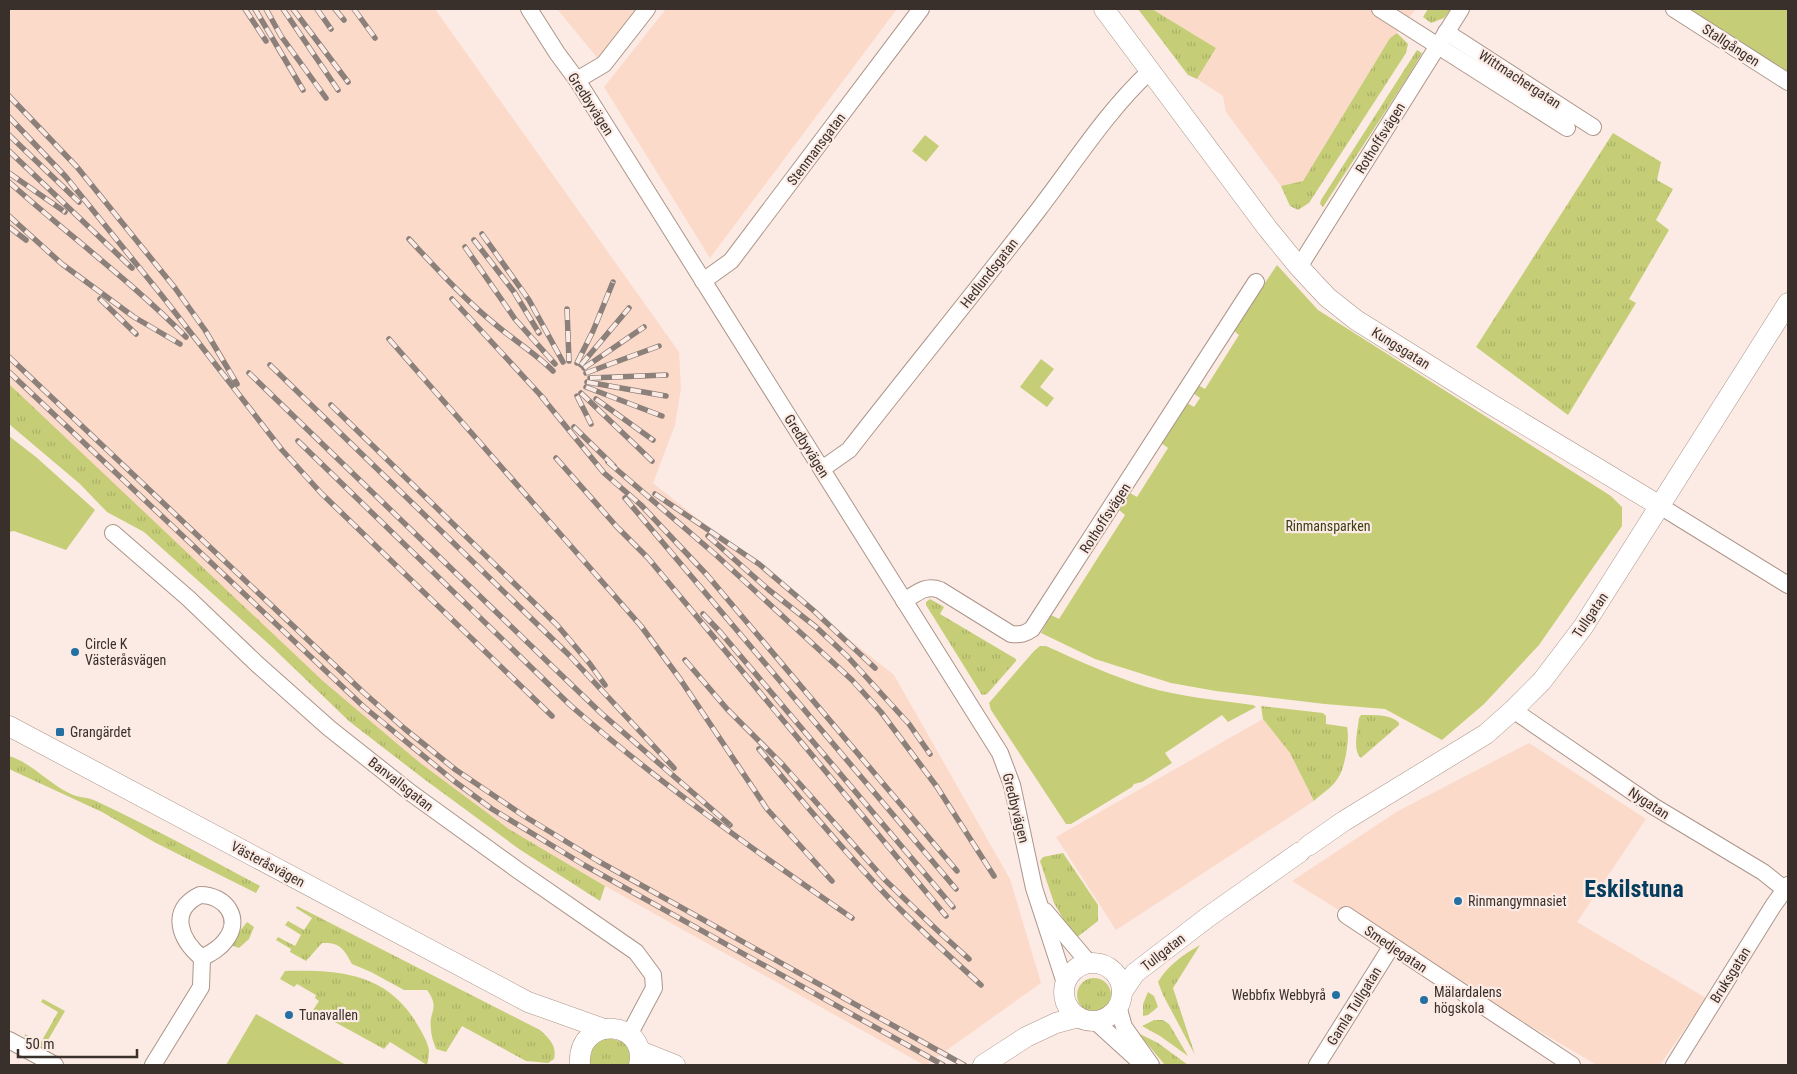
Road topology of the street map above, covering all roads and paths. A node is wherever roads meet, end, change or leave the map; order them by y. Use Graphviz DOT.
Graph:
graph roads {
  1 [pos="529,9"];
  2 [pos="647,9"];
  3 [pos="921,9"];
  4 [pos="1104,9"];
  5 [pos="1380,9"];
  6 [pos="1461,9"];
  7 [pos="1674,9"];
  8 [pos="1442,39"];
  9 [pos="1150,71"];
  10 [pos="577,80"];
  11 [pos="1788,82"];
  12 [pos="1593,127"];
  13 [pos="1567,128"];
  14 [pos="1299,267"];
  15 [pos="703,281"];
  16 [pos="1256,282"];
  17 [pos="1788,303"];
  18 [pos="822,469"];
  19 [pos="1660,506"];
  20 [pos="113,533"];
  21 [pos="1788,585"];
  22 [pos="904,601"];
  23 [pos="1513,710"];
  24 [pos="9,726"];
  25 [pos="1787,889"];
  26 [pos="1040,903"];
  27 [pos="1346,915"];
  28 [pos="1208,916"];
  29 [pos="1391,946"];
  30 [pos="202,958"];
  31 [pos="1097,965"];
  32 [pos="1064,988"];
  33 [pos="1120,999"];
  34 [pos="528,1002"];
  35 [pos="1087,1019"];
  36 [pos="604,1029"];
  37 [pos="1026,1037"];
  38 [pos="9,1040"];
  39 [pos="582,1045"];
  40 [pos="636,1050"];
  41 [pos="55,1065"];
  42 [pos="153,1065"];
  43 [pos="580,1065"];
  44 [pos="675,1065"];
  45 [pos="983,1065"];
  46 [pos="1144,1065"];
  47 [pos="1151,1065"];
  48 [pos="1317,1065"];
  49 [pos="1572,1065"];
  50 [pos="1674,1065"];
  1 -- 10 [label="street, Gredbyvägen"];
  2 -- 10 [label="street"];
  3 -- 15 [label="street, Stenmansgatan"];
  4 -- 9 [label="street, Kungsgatan"];
  5 -- 8 [label="street"];
  6 -- 8 [label="street, Rothoffsvägen"];
  7 -- 11 [label="street, Stallgången"];
  8 -- 12 [label="street, Wittmachergatan"];
  8 -- 13 [label="street, Wittmachergatan"];
  8 -- 14 [label="street, Rothoffsvägen"];
  9 -- 14 [label="street, Kungsgatan"];
  9 -- 18 [label="street, Hedlundsgatan"];
  10 -- 15 [label="street, Gredbyvägen"];
  14 -- 19 [label="street, Kungsgatan"];
  15 -- 18 [label="street, Gredbyvägen"];
  16 -- 22 [label="street, Rothoffsvägen"];
  17 -- 19 [label="street, Tullgatan"];
  18 -- 22 [label="street, Gredbyvägen"];
  19 -- 21 [label="street, Kungsgatan"];
  19 -- 23 [label="street, Tullgatan"];
  20 -- 40 [label="street, Banvallsgatan"];
  22 -- 26 [label="street, Gredbyvägen"];
  23 -- 25 [label="street, Nygatan"];
  23 -- 28 [label="street, Tullgatan"];
  24 -- 34 [label="street, Västeråsvägen"];
  25 -- 50 [label="street, Bruksgatan"];
  26 -- 31 [label="street, Gredbyvägen"];
  26 -- 32 [label="street, Gredbyvägen"];
  27 -- 29 [label="street, Smedjegatan"];
  28 -- 31 [label="street, Tullgatan"];
  28 -- 33 [label="street, Tullgatan"];
  29 -- 48 [label="street, Gamla Tullgatan"];
  29 -- 49 [label="street, Smedjegatan"];
  30 -- 42 [label="street"];
  31 -- 32 [label="street"];
  31 -- 33 [label="street"];
  32 -- 35 [label="street"];
  32 -- 37 [label="street"];
  33 -- 35 [label="street"];
  33 -- 47 [label="street"];
  34 -- 36 [label="street, Västeråsvägen"];
  34 -- 39 [label="street, Västeråsvägen"];
  35 -- 37 [label="street"];
  35 -- 46 [label="street"];
  36 -- 39 [label="street"];
  36 -- 40 [label="street, Västeråsvägen"];
  37 -- 45 [label="street"];
  38 -- 41 [label="street"];
  39 -- 43 [label="street"];
  40 -- 44 [label="street"];
}
